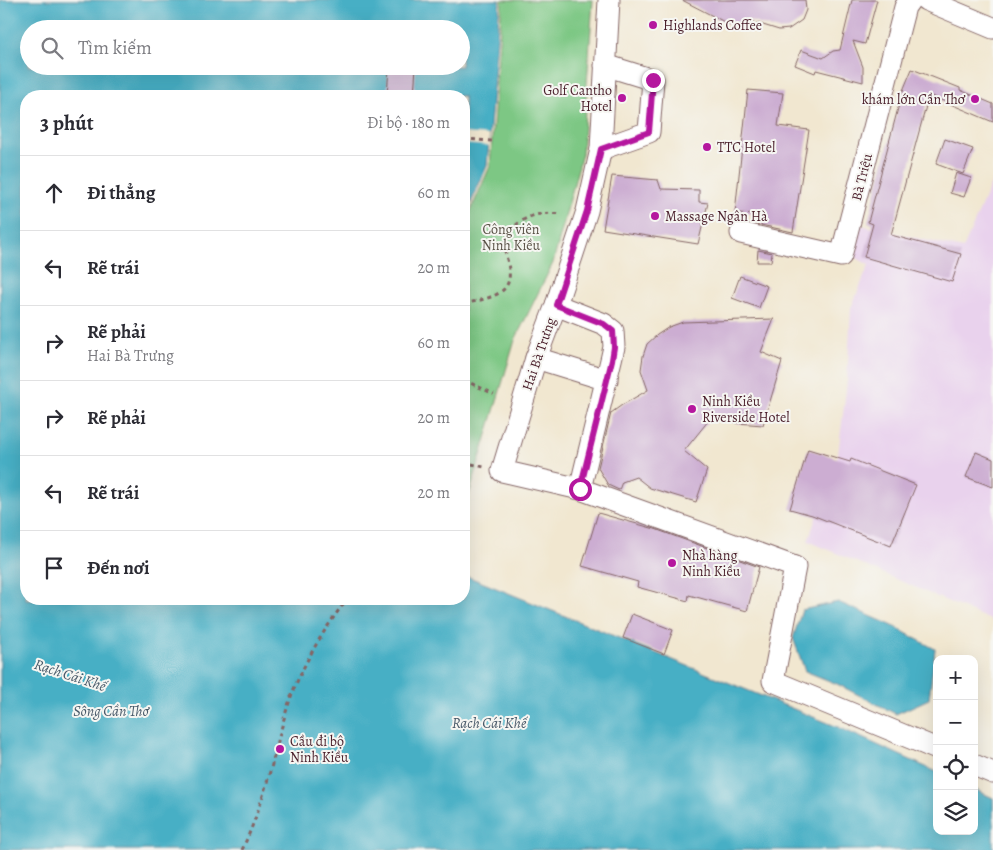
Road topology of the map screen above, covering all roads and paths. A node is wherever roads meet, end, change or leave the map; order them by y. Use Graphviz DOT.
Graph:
graph roads {
  1 [pos="609,0"];
  2 [pos="910,0"];
  3 [pos="926,0"];
  4 [pos="993,28"];
  5 [pos="605,65"];
  6 [pos="470,139"];
  7 [pos="492,141"];
  8 [pos="601,149"];
  9 [pos="561,214"];
  10 [pos="741,233"];
  11 [pos="470,302"];
  12 [pos="556,305"];
  13 [pos="536,358"];
  14 [pos="607,380"];
  15 [pos="470,383"];
  16 [pos="494,394"];
  17 [pos="580,489"];
  18 [pos="343,605"];
  19 [pos="933,747"];
  20 [pos="978,766"];
  21 [pos="993,772"];
  22 [pos="242,850"];
  1 -- 5 [label="street, Hai Bà Trưng"];
  2 -- 10 [label="street, Bà Triệu"];
  3 -- 4 [label="street"];
  5 -- 8 [label="street, Hai Bà Trưng"];
  5 -- 8 [label="street"];
  6 -- 7 [label="path"];
  8 -- 12 [label="street, Hai Bà Trưng"];
  9 -- 11 [label="path"];
  12 -- 13 [label="street, Hai Bà Trưng"];
  12 -- 14 [label="street"];
  13 -- 14 [label="street"];
  13 -- 17 [label="street, Hai Bà Trưng"];
  14 -- 17 [label="street"];
  15 -- 16 [label="path"];
  17 -- 19 [label="street"];
  18 -- 22 [label="path"];
  20 -- 21 [label="street"];
}
